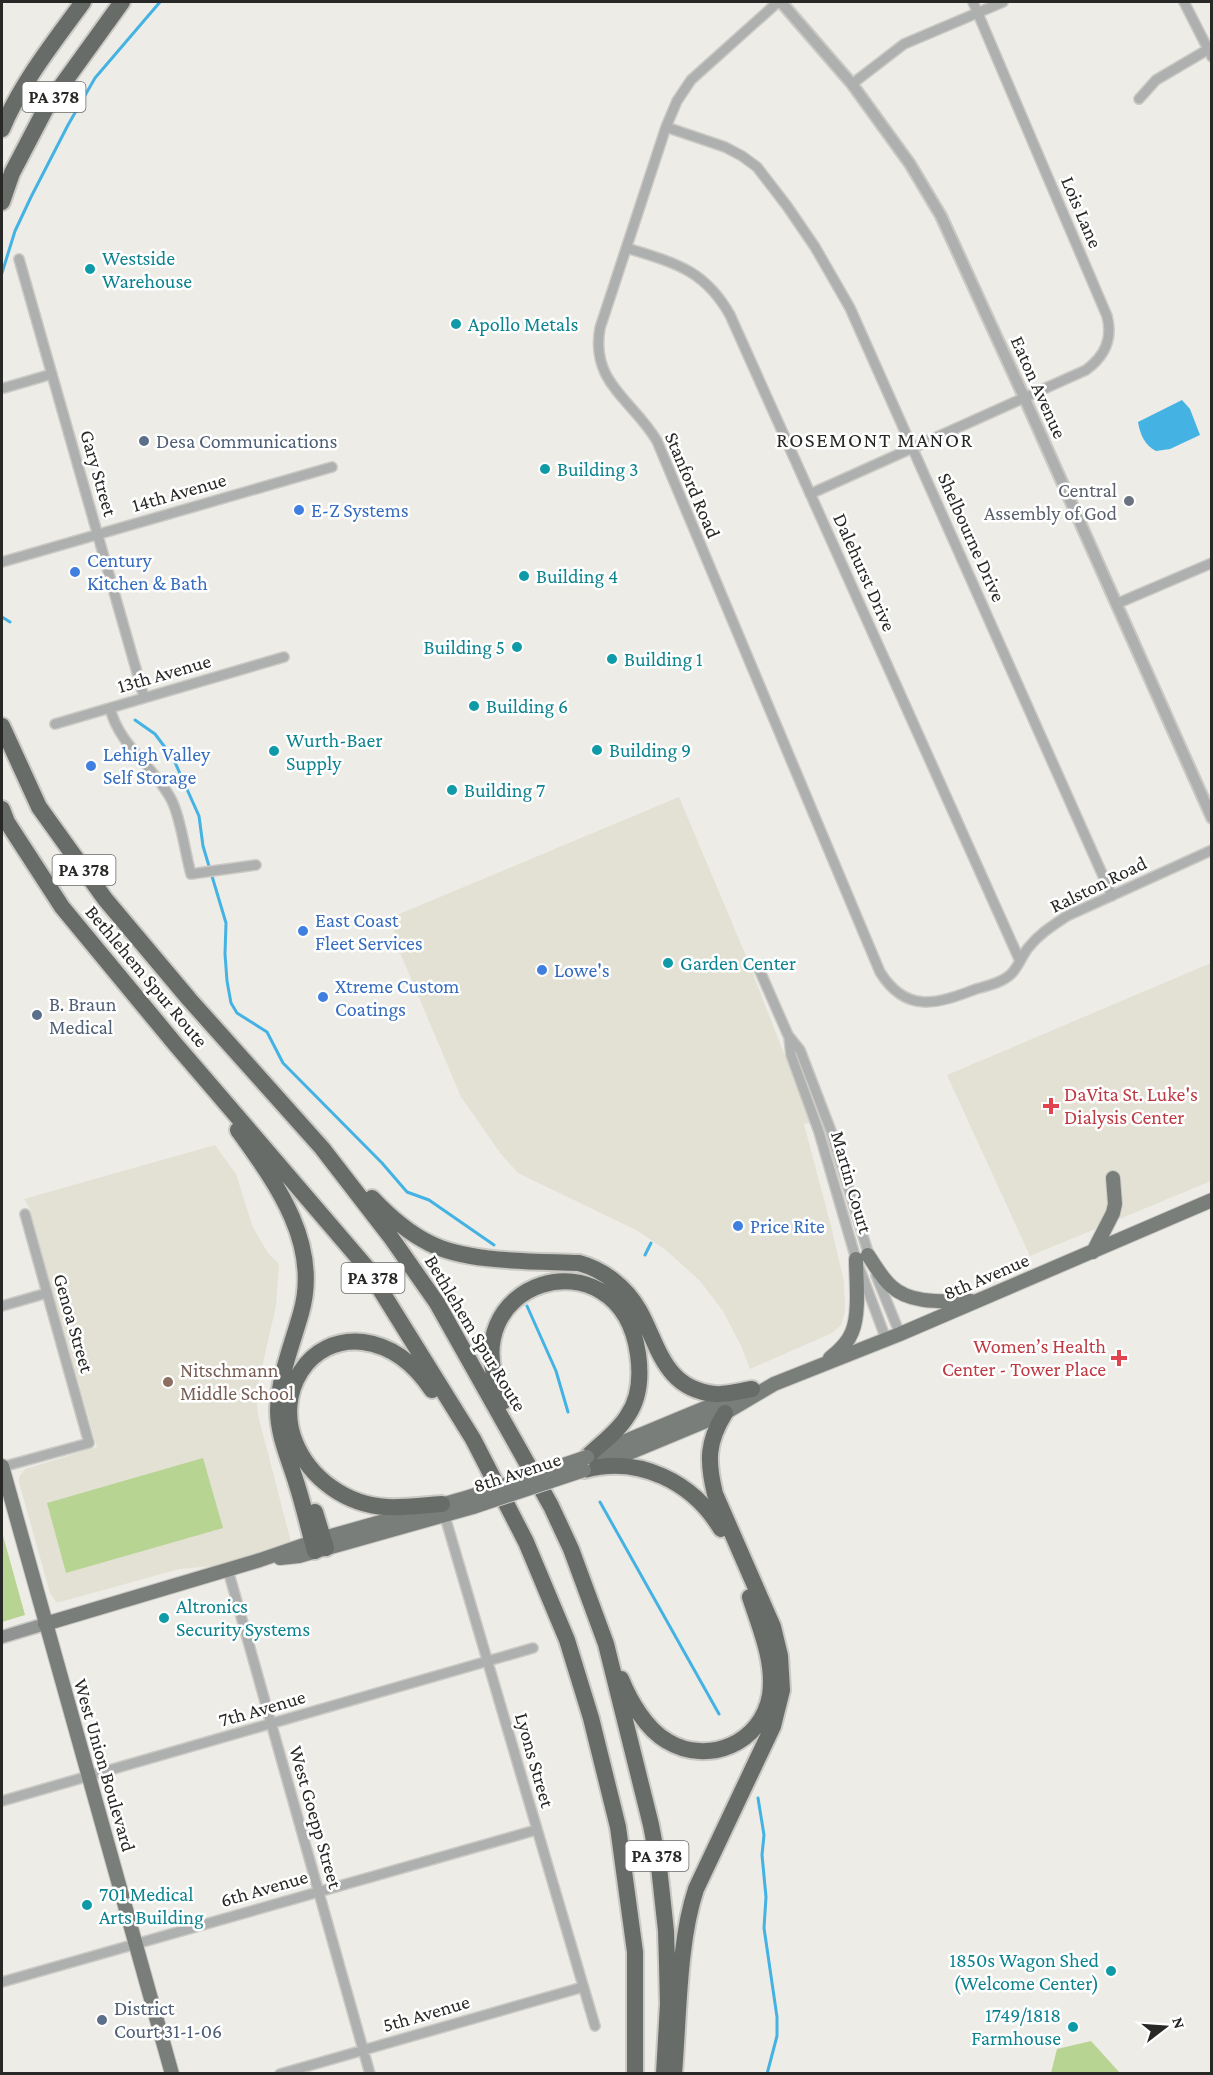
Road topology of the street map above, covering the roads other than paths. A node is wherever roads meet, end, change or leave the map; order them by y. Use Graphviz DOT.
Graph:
graph roads {
  1 [pos="83,2"];
  2 [pos="122,2"];
  3 [pos="780,2"];
  4 [pos="973,2"];
  5 [pos="1003,2"];
  6 [pos="1184,2"];
  7 [pos="978,12"];
  8 [pos="1209,53"];
  9 [pos="852,84"];
  10 [pos="1139,99"];
  11 [pos="666,127"];
  12 [pos="2,129"];
  13 [pos="2,202"];
  14 [pos="627,248"];
  15 [pos="19,259"];
  16 [pos="52,374"];
  17 [pos="4,388"];
  18 [pos="1024,397"];
  19 [pos="912,448"];
  20 [pos="332,467"];
  21 [pos="810,494"];
  22 [pos="98,534"];
  23 [pos="2,562"];
  24 [pos="1212,563"];
  25 [pos="1116,604"];
  26 [pos="284,657"];
  27 [pos="144,697"];
  28 [pos="110,708"];
  29 [pos="55,724"];
  30 [pos="2,726"];
  31 [pos="2,809"];
  32 [pos="1212,818"];
  33 [pos="1212,850"];
  34 [pos="256,865"];
  35 [pos="1112,896"];
  36 [pos="1020,961"];
  37 [pos="759,969"];
  38 [pos="915,1002"];
  39 [pos="176,1045"];
  40 [pos="322,1148"];
  41 [pos="1113,1178"];
  42 [pos="1212,1200"];
  43 [pos="25,1214"];
  44 [pos="1094,1252"];
  45 [pos="862,1257"];
  46 [pos="47,1293"];
  47 [pos="979,1300"];
  48 [pos="2,1306"];
  49 [pos="893,1337"];
  50 [pos="824,1363"];
  51 [pos="736,1399"];
  52 [pos="295,1442"];
  53 [pos="585,1464"];
  54 [pos="2,1467"];
  55 [pos="551,1506"];
  56 [pos="443,1510"];
  57 [pos="526,1542"];
  58 [pos="319,1545"];
  59 [pos="228,1570"];
  60 [pos="45,1624"];
  61 [pos="2,1637"];
  62 [pos="606,1644"];
  63 [pos="533,1648"];
  64 [pos="489,1661"];
  65 [pos="271,1724"];
  66 [pos="88,1777"];
  67 [pos="2,1801"];
  68 [pos="536,1830"];
  69 [pos="318,1892"];
  70 [pos="135,1944"];
  71 [pos="2,1982"];
  72 [pos="583,1987"];
  73 [pos="595,2026"];
  74 [pos="363,2049"];
  75 [pos="172,2073"];
  76 [pos="279,2073"];
  77 [pos="370,2073"];
  78 [pos="635,2073"];
  79 [pos="664,2073"];
  80 [pos="674,2073"];
  1 -- 12 [label="highway, PA 378"];
  2 -- 13 [label="highway, PA 378"];
  3 -- 9 [label="street, Eaton Avenue"];
  3 -- 11 [label="street, Stanford Road"];
  4 -- 7 [label="street, Lois Lane"];
  5 -- 7 [label="street"];
  6 -- 8 [label="street"];
  7 -- 9 [label="street"];
  7 -- 18 [label="street, Lois Lane"];
  8 -- 10 [label="street"];
  9 -- 18 [label="street, Eaton Avenue"];
  11 -- 14 [label="street, Stanford Road"];
  11 -- 19 [label="street, Shelbourne Drive"];
  14 -- 21 [label="street, Dalehurst Drive"];
  14 -- 38 [label="street, Stanford Road"];
  15 -- 16 [label="street, Gary Street"];
  16 -- 17 [label="street"];
  16 -- 22 [label="street, Gary Street"];
  18 -- 19 [label="street, Lois Lane"];
  18 -- 25 [label="street, Eaton Avenue"];
  19 -- 21 [label="street, Lois Lane"];
  19 -- 35 [label="street, Shelbourne Drive"];
  20 -- 22 [label="street, 14th Avenue"];
  21 -- 36 [label="street, Dalehurst Drive"];
  22 -- 23 [label="street, 14th Avenue"];
  22 -- 27 [label="street, Gary Street"];
  24 -- 25 [label="street"];
  25 -- 32 [label="street, Eaton Avenue"];
  26 -- 27 [label="street, 13th Avenue"];
  27 -- 28 [label="street, 13th Avenue"];
  28 -- 29 [label="street, 13th Avenue"];
  28 -- 34 [label="street"];
  30 -- 40 [label="highway, Bethlehem Spur Route / PA 378"];
  31 -- 39 [label="highway, Bethlehem Spur Route / PA 378"];
  33 -- 35 [label="street, Ralston Road"];
  35 -- 36 [label="street, Ralston Road"];
  36 -- 38 [label="street, Ralston Road"];
  37 -- 45 [label="street, Martin Court"];
  39 -- 57 [label="highway, Bethlehem Spur Route / PA 378"];
  39 -- 58 [label="highway"];
  40 -- 51 [label="highway"];
  40 -- 55 [label="highway, Bethlehem Spur Route / PA 378"];
  41 -- 44 [label="main road"];
  42 -- 44 [label="main road, 8th Avenue"];
  43 -- 46 [label="street, Genoa Street"];
  44 -- 47 [label="main road, 8th Avenue"];
  45 -- 47 [label="main road"];
  45 -- 49 [label="street, Martin Court"];
  45 -- 49 [label="street, Martin Court"];
  45 -- 50 [label="main road"];
  46 -- 48 [label="street"];
  46 -- 54 [label="street, Genoa Street"];
  47 -- 49 [label="main road, 8th Avenue"];
  49 -- 50 [label="main road, 8th Avenue"];
  50 -- 51 [label="main road, 8th Avenue"];
  51 -- 53 [label="main road, 8th Avenue"];
  51 -- 80 [label="highway"];
  52 -- 56 [label="highway"];
  52 -- 57 [label="highway"];
  52 -- 58 [label="highway"];
  53 -- 55 [label="highway"];
  53 -- 56 [label="main road, 8th Avenue, bridge"];
  53 -- 62 [label="highway"];
  54 -- 60 [label="main road, West Union Boulevard"];
  55 -- 62 [label="highway, Bethlehem Spur Route / PA 378"];
  56 -- 58 [label="main road, 8th Avenue"];
  56 -- 64 [label="street, Lyons Street"];
  57 -- 78 [label="highway, Bethlehem Spur Route / PA 378"];
  58 -- 59 [label="main road, 8th Avenue"];
  59 -- 60 [label="main road, 8th Avenue"];
  59 -- 65 [label="street, West Goepp Street"];
  60 -- 61 [label="main road, 8th Avenue"];
  60 -- 66 [label="main road, West Union Boulevard"];
  62 -- 79 [label="highway, Bethlehem Spur Route / PA 378"];
  63 -- 64 [label="street, 7th Avenue"];
  64 -- 65 [label="street, 7th Avenue"];
  64 -- 68 [label="street, Lyons Street"];
  65 -- 66 [label="street, 7th Avenue"];
  65 -- 69 [label="street, West Goepp Street"];
  66 -- 67 [label="street, 7th Avenue"];
  66 -- 70 [label="main road, West Union Boulevard"];
  68 -- 69 [label="street, 6th Avenue"];
  68 -- 72 [label="street, Lyons Street"];
  69 -- 70 [label="street, 6th Avenue"];
  69 -- 74 [label="street, West Goepp Street"];
  70 -- 71 [label="street, 6th Avenue"];
  70 -- 75 [label="main road, West Union Boulevard"];
  72 -- 73 [label="street, Lyons Street"];
  72 -- 74 [label="street, 5th Avenue"];
  74 -- 76 [label="street, 5th Avenue"];
  74 -- 77 [label="street, West Goepp Street"];
}
